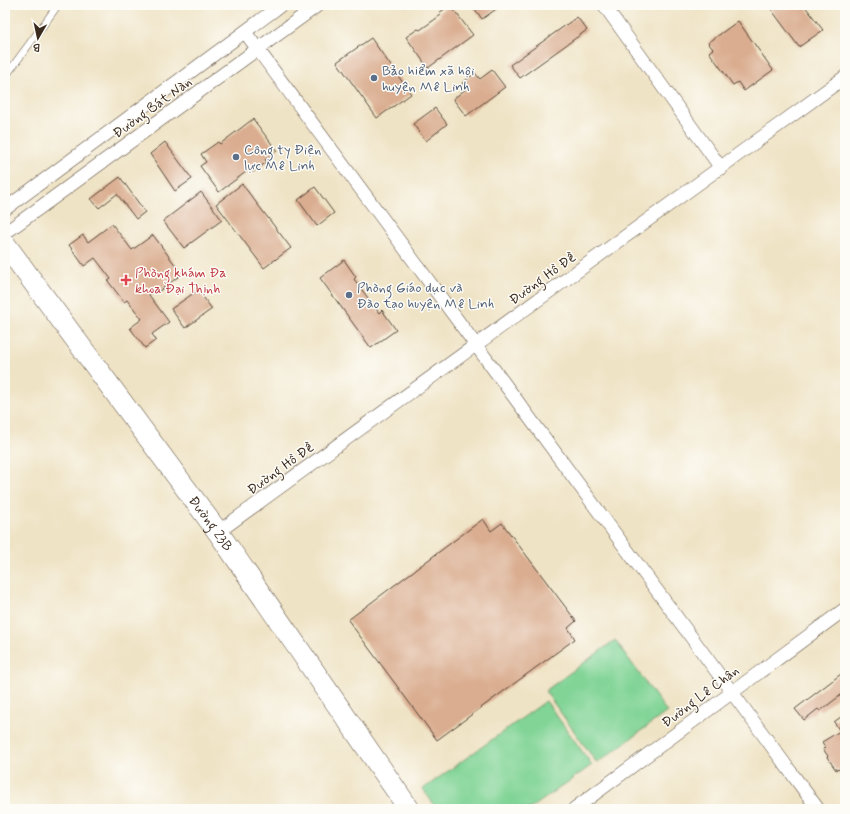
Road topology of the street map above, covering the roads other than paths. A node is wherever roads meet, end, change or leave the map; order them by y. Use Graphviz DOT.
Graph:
graph roads {
  1 [pos="58,5"];
  2 [pos="281,5"];
  3 [pos="318,5"];
  4 [pos="604,5"];
  5 [pos="245,32"];
  6 [pos="258,49"];
  7 [pos="5,77"];
  8 [pos="845,77"];
  9 [pos="721,168"];
  10 [pos="5,208"];
  11 [pos="5,233"];
  12 [pos="5,244"];
  13 [pos="476,346"];
  14 [pos="218,532"];
  15 [pos="845,609"];
  16 [pos="732,692"];
  17 [pos="409,809"];
  18 [pos="574,809"];
  19 [pos="818,809"];
  1 -- 7 [label="lane"];
  2 -- 5 [label="street, Đường Bát Nàn"];
  3 -- 6 [label="street, Đường Bát Nàn"];
  4 -- 9 [label="street"];
  5 -- 6 [label="street"];
  5 -- 10 [label="street, Đường Bát Nàn"];
  6 -- 11 [label="street, Đường Bát Nàn"];
  6 -- 13 [label="street"];
  8 -- 9 [label="street, Đường Hồ Đề"];
  9 -- 13 [label="street, Đường Hồ Đề"];
  12 -- 14 [label="main road, Đường 23B"];
  13 -- 14 [label="street, Đường Hồ Đề"];
  13 -- 16 [label="street"];
  14 -- 17 [label="main road, Đường 23B"];
  15 -- 16 [label="street, Đường Lê Chân"];
  16 -- 18 [label="street, Đường Lê Chân"];
  16 -- 19 [label="street"];
}
